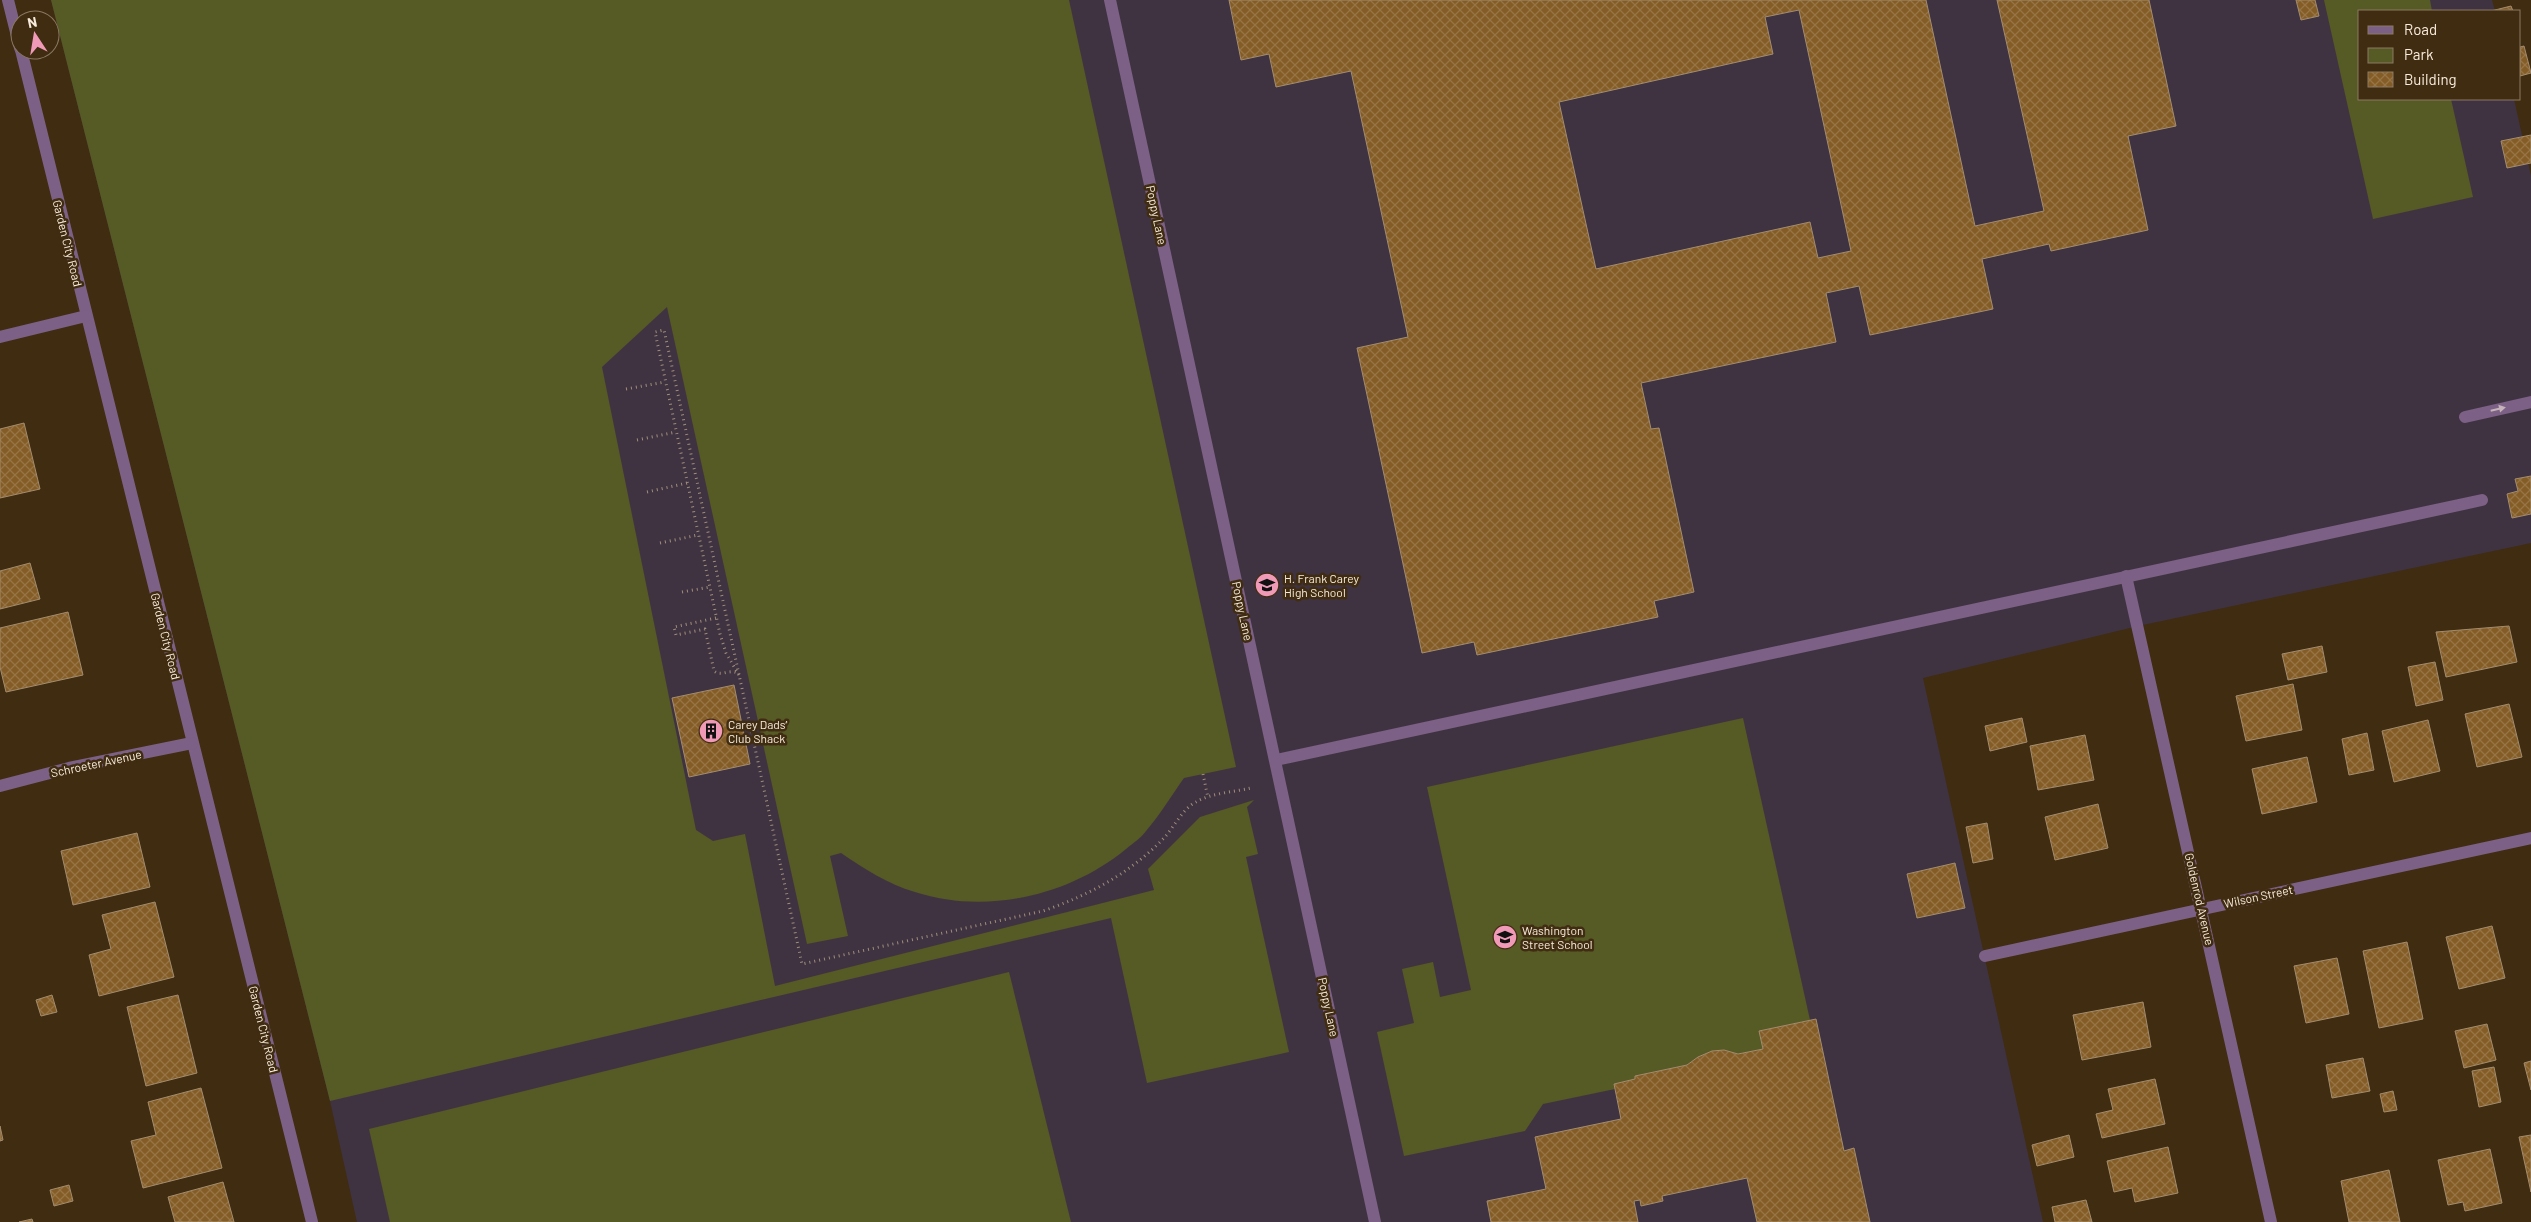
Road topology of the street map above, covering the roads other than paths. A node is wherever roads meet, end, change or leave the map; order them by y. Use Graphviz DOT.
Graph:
graph roads {
  1 [pos="1110,0"];
  2 [pos="23,60"];
  3 [pos="86,316"];
  4 [pos="0,337"];
  5 [pos="2531,402"];
  6 [pos="2465,417"];
  7 [pos="2482,500"];
  8 [pos="2126,576"];
  9 [pos="192,743"];
  10 [pos="1276,760"];
  11 [pos="0,786"];
  12 [pos="2531,838"];
  13 [pos="2202,908"];
  14 [pos="1984,956"];
  15 [pos="312,1222"];
  16 [pos="1375,1222"];
  17 [pos="2271,1222"];
  1 -- 10 [label="street, Poppy Lane"];
  2 -- 3 [label="street, Garden City Road"];
  3 -- 4 [label="street"];
  3 -- 9 [label="street, Garden City Road"];
  6 -- 5 [label="street, one-way"];
  7 -- 8 [label="street"];
  8 -- 10 [label="street"];
  8 -- 13 [label="street, Goldenrod Avenue"];
  9 -- 11 [label="street, Schroeter Avenue"];
  9 -- 15 [label="street, Garden City Road"];
  10 -- 16 [label="street, Poppy Lane"];
  12 -- 13 [label="street, Wilson Street"];
  13 -- 14 [label="street, Wilson Street"];
  13 -- 17 [label="street, Goldenrod Avenue"];
}
